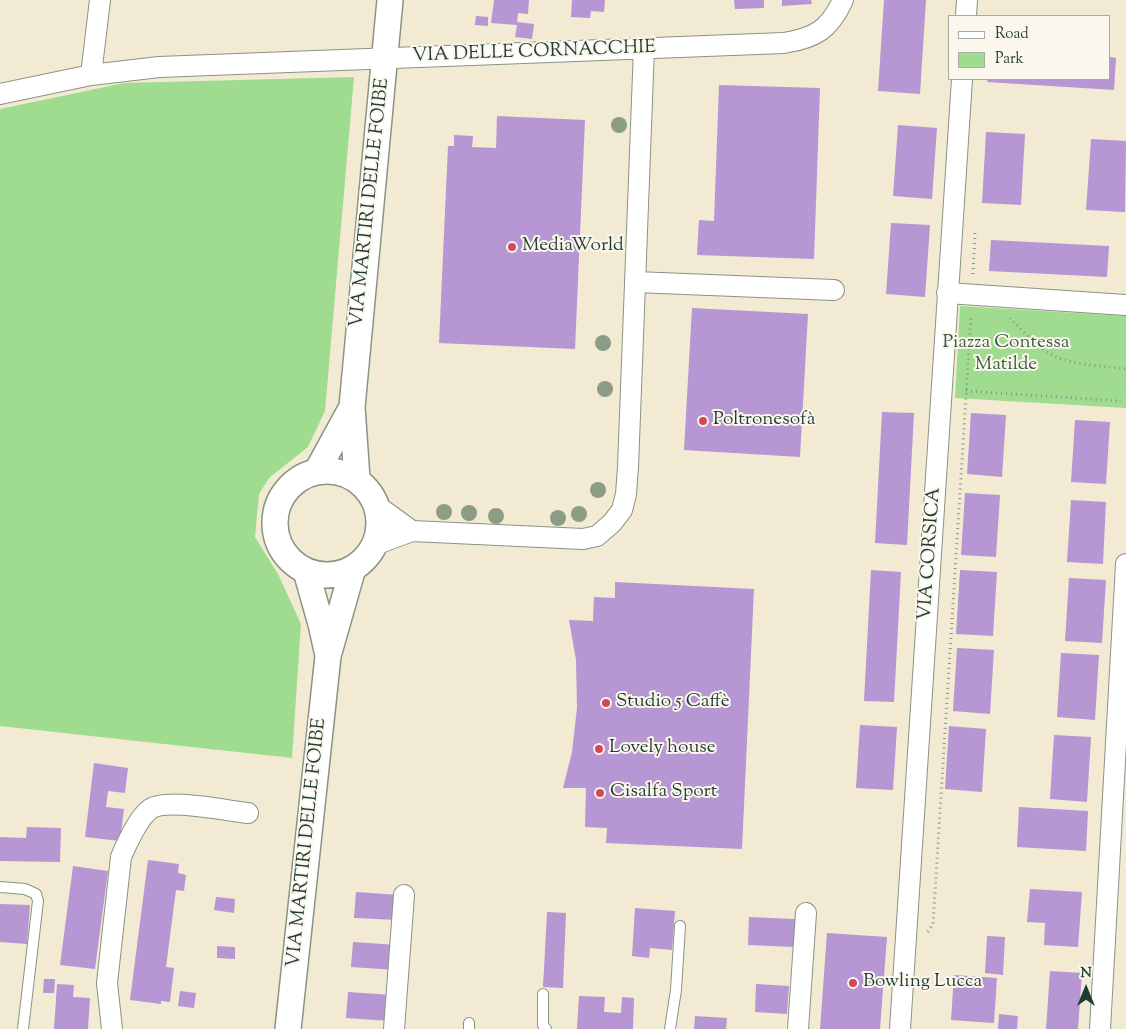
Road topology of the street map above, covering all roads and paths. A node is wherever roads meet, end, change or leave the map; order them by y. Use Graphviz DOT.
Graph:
graph roads {
  1 [pos="100,0"];
  2 [pos="390,0"];
  3 [pos="842,0"];
  4 [pos="967,0"];
  5 [pos="966,15"];
  6 [pos="644,48"];
  7 [pos="385,58"];
  8 [pos="91,76"];
  9 [pos="962,80"];
  10 [pos="0,94"];
  11 [pos="976,226"];
  12 [pos="635,282"];
  13 [pos="834,290"];
  14 [pos="948,293"];
  15 [pos="972,294"];
  16 [pos="1126,305"];
  17 [pos="1008,316"];
  18 [pos="1126,369"];
  19 [pos="966,391"];
  20 [pos="1121,401"];
  21 [pos="352,407"];
  22 [pos="317,471"];
  23 [pos="357,480"];
  24 [pos="376,504"];
  25 [pos="412,531"];
  26 [pos="374,545"];
  27 [pos="1126,564"];
  28 [pos="353,568"];
  29 [pos="306,571"];
  30 [pos="328,656"];
  31 [pos="248,813"];
  32 [pos="0,887"];
  33 [pos="404,895"];
  34 [pos="806,913"];
  35 [pos="933,924"];
  36 [pos="680,926"];
  37 [pos="543,994"];
  38 [pos="22,1029"];
  39 [pos="112,1029"];
  40 [pos="288,1029"];
  41 [pos="394,1029"];
  42 [pos="546,1029"];
  43 [pos="670,1029"];
  44 [pos="798,1029"];
  45 [pos="900,1029"];
  46 [pos="1100,1029"];
  1 -- 8 [label="street"];
  2 -- 7 [label="street, VIA MARTIRI DELLE FOIBE"];
  3 -- 6 [label="street, VIA DELLE CORNACCHIE"];
  4 -- 5 [label="street"];
  6 -- 7 [label="street, VIA DELLE CORNACCHIE"];
  6 -- 12 [label="street"];
  7 -- 8 [label="street, VIA DELLE CORNACCHIE"];
  7 -- 21 [label="street, VIA MARTIRI DELLE FOIBE"];
  8 -- 10 [label="street, VIA DELLE CORNACCHIE"];
  9 -- 14 [label="street, VIA CORSICA"];
  11 -- 15 [label="path"];
  12 -- 13 [label="street"];
  12 -- 25 [label="street"];
  14 -- 15 [label="street"];
  14 -- 45 [label="street, VIA CORSICA"];
  15 -- 16 [label="street"];
  15 -- 19 [label="path"];
  17 -- 18 [label="path"];
  19 -- 20 [label="path"];
  19 -- 35 [label="path"];
  21 -- 22 [label="street, VIA MARTIRI DELLE FOIBE"];
  21 -- 23 [label="street, VIA MARTIRI DELLE FOIBE"];
  22 -- 23 [label="street"];
  22 -- 29 [label="street"];
  23 -- 24 [label="street"];
  24 -- 25 [label="street"];
  24 -- 26 [label="street"];
  25 -- 26 [label="street"];
  26 -- 28 [label="street"];
  27 -- 46 [label="street"];
  28 -- 29 [label="street"];
  28 -- 30 [label="street, VIA MARTIRI DELLE FOIBE"];
  29 -- 30 [label="street, VIA MARTIRI DELLE FOIBE"];
  30 -- 40 [label="street, VIA MARTIRI DELLE FOIBE"];
  31 -- 39 [label="street"];
  32 -- 38 [label="lane"];
  33 -- 41 [label="street"];
  34 -- 44 [label="street"];
  36 -- 43 [label="lane"];
  37 -- 42 [label="lane"];
}
